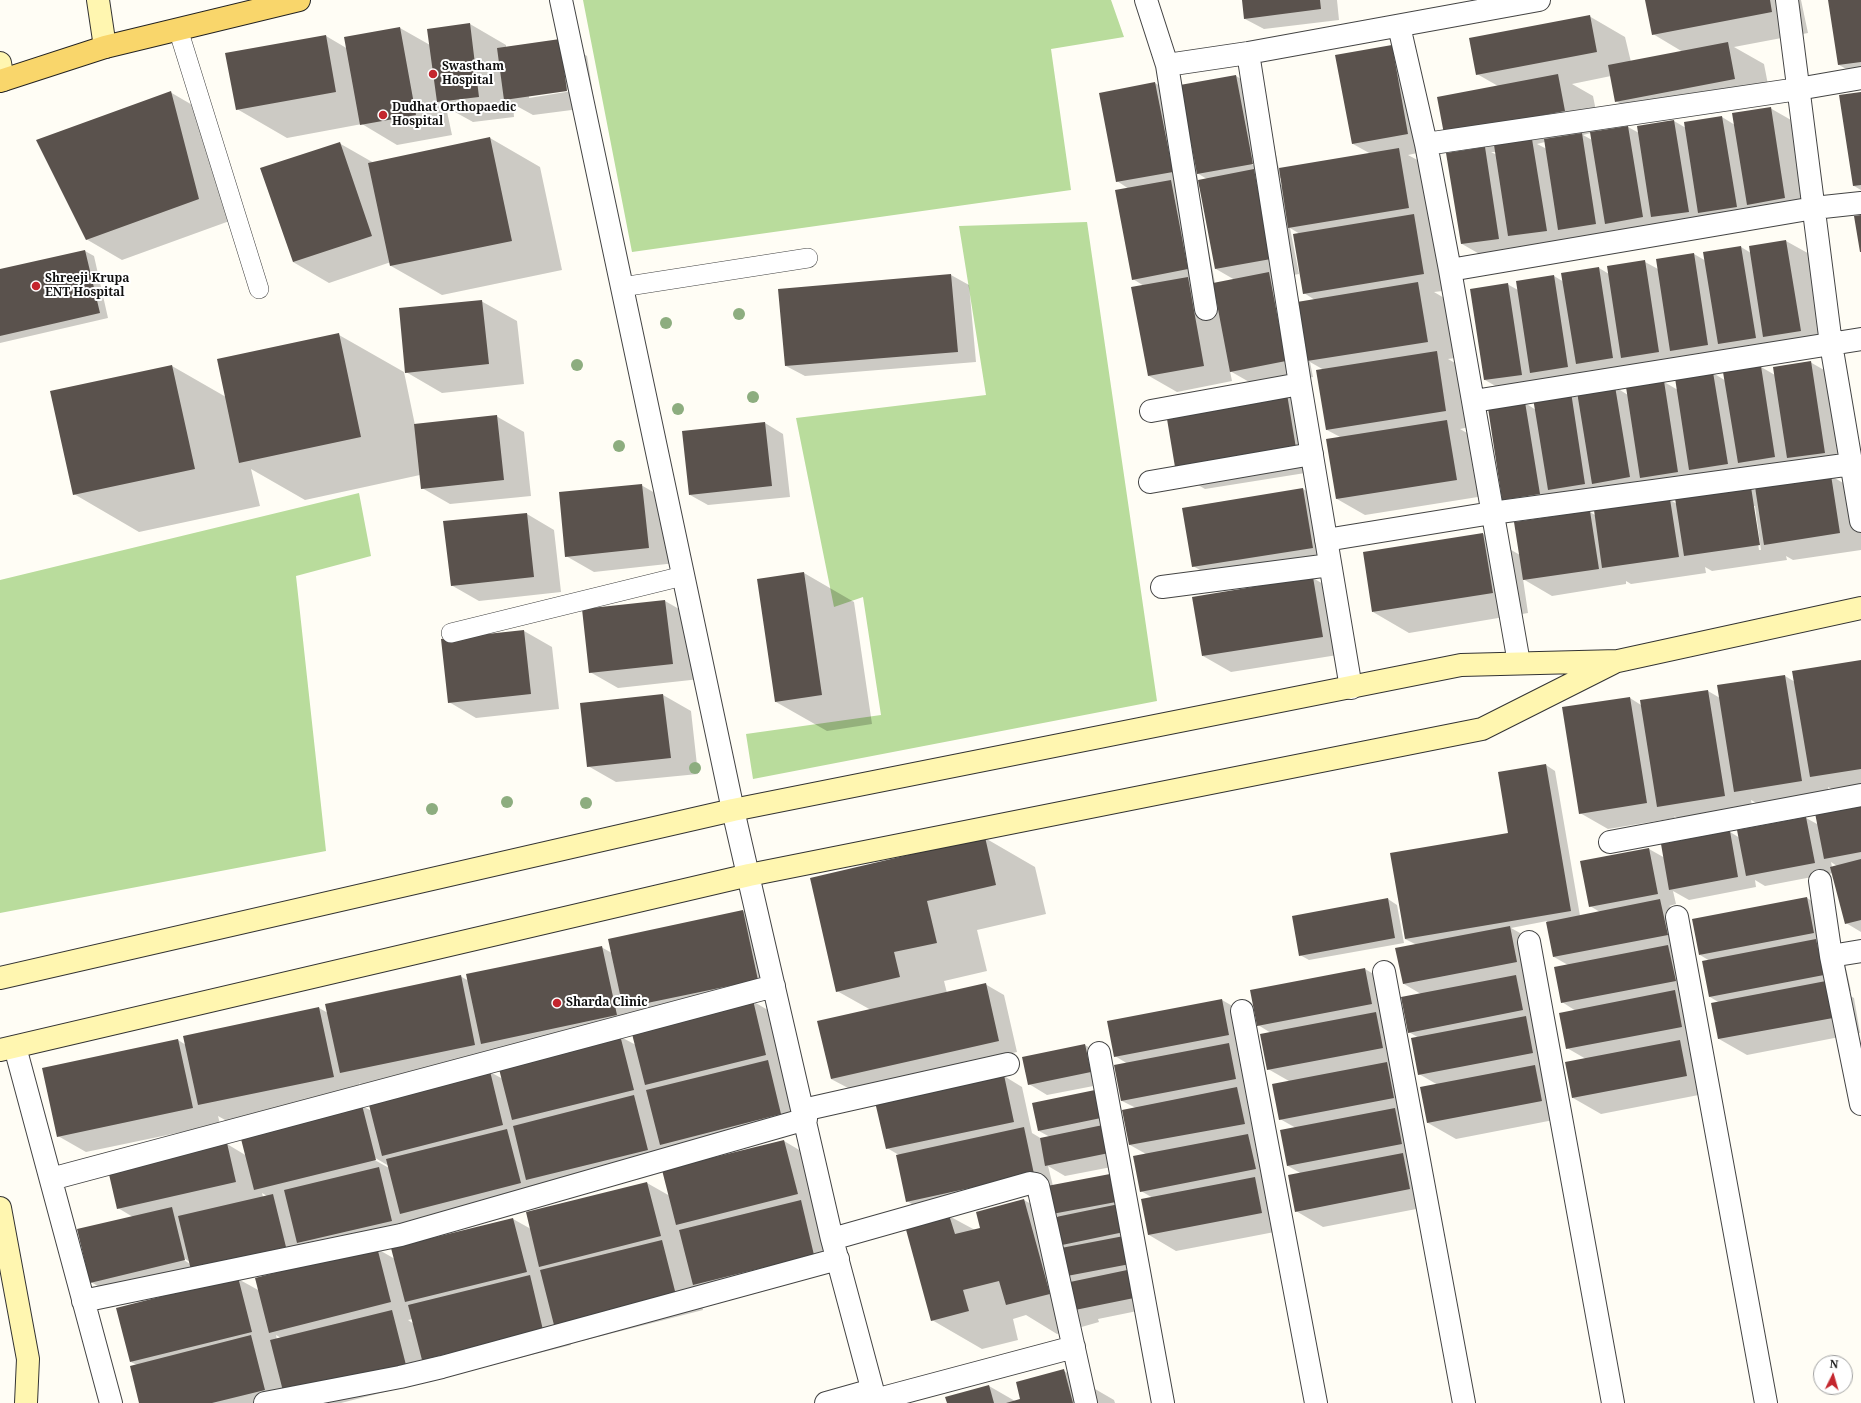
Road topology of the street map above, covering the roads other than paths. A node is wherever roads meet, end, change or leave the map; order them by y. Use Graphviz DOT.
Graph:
graph roads {
  1 [pos="98,0"];
  2 [pos="299,0"];
  3 [pos="561,0"];
  4 [pos="1146,0"];
  5 [pos="1539,0"];
  6 [pos="1787,0"];
  7 [pos="1399,26"];
  8 [pos="178,29"];
  9 [pos="105,47"];
  10 [pos="1248,53"];
  11 [pos="1167,65"];
  12 [pos="1,74"];
  13 [pos="1861,78"];
  14 [pos="1798,89"];
  15 [pos="1426,144"];
  16 [pos="1861,203"];
  17 [pos="1814,208"];
  18 [pos="808,258"];
  19 [pos="1450,270"];
  20 [pos="622,287"];
  21 [pos="258,289"];
  22 [pos="1206,309"];
  23 [pos="1861,339"];
  24 [pos="1832,344"];
  25 [pos="1300,384"];
  26 [pos="1474,401"];
  27 [pos="1151,411"];
  28 [pos="1312,454"];
  29 [pos="1852,464"];
  30 [pos="1150,482"];
  31 [pos="1492,513"];
  32 [pos="1861,521"];
  33 [pos="1326,540"];
  34 [pos="1330,564"];
  35 [pos="684,576"];
  36 [pos="1162,587"];
  37 [pos="1861,608"];
  38 [pos="451,633"];
  39 [pos="1618,661"];
  40 [pos="1520,663"];
  41 [pos="1351,688"];
  42 [pos="1861,795"];
  43 [pos="733,810"];
  44 [pos="1610,842"];
  45 [pos="749,875"];
  46 [pos="1820,881"];
  47 [pos="1677,917"];
  48 [pos="1529,942"];
  49 [pos="1861,951"];
  50 [pos="1831,956"];
  51 [pos="1384,972"];
  52 [pos="0,978"];
  53 [pos="774,986"];
  54 [pos="1242,1011"];
  55 [pos="8,1049"];
  56 [pos="1099,1053"];
  57 [pos="1008,1064"];
  58 [pos="1861,1104"];
  59 [pos="804,1114"];
  60 [pos="51,1179"];
  61 [pos="0,1208"];
  62 [pos="835,1249"];
  63 [pos="84,1301"];
  64 [pos="1074,1347"];
  65 [pos="874,1398"];
  66 [pos="26,1403"];
  67 [pos="111,1403"];
  68 [pos="265,1403"];
  69 [pos="826,1403"];
  70 [pos="1086,1403"];
  71 [pos="1163,1403"];
  72 [pos="1316,1403"];
  73 [pos="1464,1403"];
  74 [pos="1613,1403"];
  75 [pos="1766,1403"];
  1 -- 9 [label="street"];
  2 -- 8 [label="main road"];
  3 -- 20 [label="street"];
  4 -- 11 [label="street"];
  5 -- 7 [label="street"];
  6 -- 14 [label="street"];
  7 -- 10 [label="street"];
  7 -- 15 [label="street"];
  8 -- 9 [label="main road"];
  8 -- 21 [label="lane"];
  9 -- 12 [label="main road"];
  10 -- 11 [label="street"];
  10 -- 25 [label="street"];
  11 -- 22 [label="street"];
  13 -- 14 [label="street"];
  14 -- 15 [label="street"];
  14 -- 17 [label="street"];
  15 -- 19 [label="street"];
  16 -- 17 [label="street"];
  17 -- 19 [label="street"];
  17 -- 24 [label="street"];
  18 -- 20 [label="lane"];
  19 -- 26 [label="street"];
  20 -- 35 [label="street"];
  23 -- 24 [label="street"];
  24 -- 26 [label="street"];
  24 -- 29 [label="street"];
  25 -- 27 [label="street"];
  25 -- 28 [label="street"];
  26 -- 31 [label="street"];
  28 -- 30 [label="street"];
  28 -- 33 [label="street"];
  29 -- 31 [label="street"];
  29 -- 32 [label="street"];
  31 -- 33 [label="street"];
  31 -- 40 [label="street"];
  33 -- 34 [label="street"];
  34 -- 36 [label="street"];
  34 -- 41 [label="street"];
  35 -- 38 [label="lane"];
  35 -- 43 [label="street"];
  37 -- 39 [label="street"];
  39 -- 40 [label="street"];
  39 -- 45 [label="street"];
  40 -- 41 [label="street"];
  41 -- 43 [label="street"];
  42 -- 44 [label="street"];
  43 -- 45 [label="street"];
  43 -- 52 [label="street"];
  45 -- 53 [label="street"];
  45 -- 55 [label="street"];
  46 -- 50 [label="street"];
  47 -- 75 [label="street"];
  48 -- 74 [label="street"];
  49 -- 50 [label="street"];
  50 -- 58 [label="street"];
  51 -- 73 [label="street"];
  53 -- 59 [label="street"];
  53 -- 60 [label="street"];
  54 -- 72 [label="street"];
  55 -- 60 [label="street"];
  56 -- 71 [label="street"];
  57 -- 59 [label="street"];
  59 -- 62 [label="street"];
  59 -- 63 [label="street"];
  60 -- 63 [label="street"];
  61 -- 66 [label="street"];
  62 -- 64 [label="street"];
  62 -- 65 [label="street"];
  62 -- 68 [label="street"];
  63 -- 67 [label="street"];
  64 -- 65 [label="street"];
  64 -- 70 [label="street"];
  65 -- 69 [label="street"];
}
